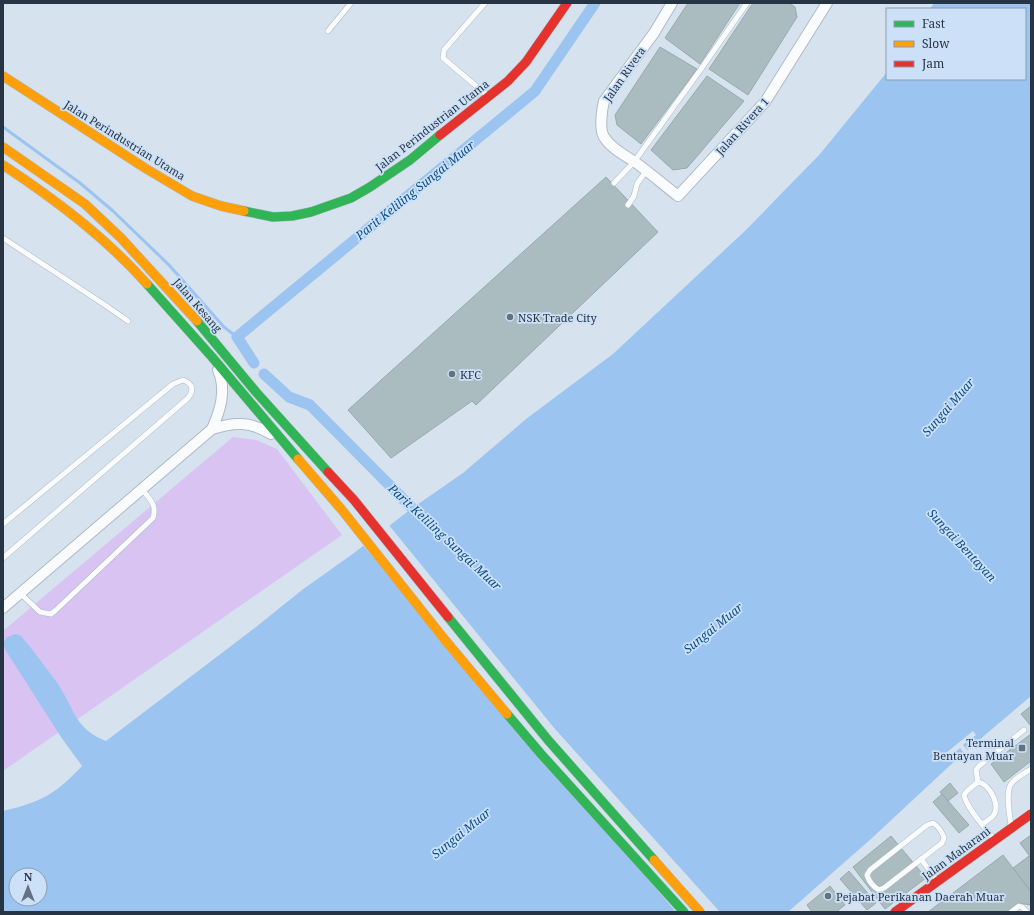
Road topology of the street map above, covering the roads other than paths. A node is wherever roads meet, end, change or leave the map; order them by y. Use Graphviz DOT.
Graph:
graph roads {
  1 [pos="351,3"];
  2 [pos="485,3"];
  3 [pos="567,3"];
  4 [pos="672,3"];
  5 [pos="747,3"];
  6 [pos="827,3"];
  7 [pos="328,31"];
  8 [pos="3,76"];
  9 [pos="489,97"];
  10 [pos="3,147"];
  11 [pos="634,162"];
  12 [pos="3,165"];
  13 [pos="646,171"];
  14 [pos="614,183"];
  15 [pos="628,205"];
  16 [pos="3,238"];
  17 [pos="128,321"];
  18 [pos="212,357"];
  19 [pos="212,429"];
  20 [pos="281,440"];
  21 [pos="142,489"];
  22 [pos="3,524"];
  23 [pos="3,558"];
  24 [pos="20,593"];
  25 [pos="3,608"];
  26 [pos="1024,730"];
  27 [pos="1031,768"];
  28 [pos="978,782"];
  29 [pos="1031,814"];
  30 [pos="982,824"];
  31 [pos="1011,829"];
  32 [pos="994,840"];
  33 [pos="921,859"];
  34 [pos="937,882"];
  35 [pos="684,912"];
  36 [pos="700,912"];
  37 [pos="895,912"];
  38 [pos="1011,912"];
  39 [pos="1027,912"];
  1 -- 7 [label="lane"];
  2 -- 9 [label="lane"];
  3 -- 9 [label="main road, Jalan Perindustrian Utama"];
  4 -- 11 [label="street, Jalan Rivera"];
  5 -- 11 [label="lane"];
  6 -- 13 [label="street, Jalan Rivera 1"];
  8 -- 9 [label="main road, Jalan Perindustrian Utama"];
  10 -- 36 [label="main road, Jalan Kesang"];
  11 -- 13 [label="street, Jalan Rivera 1"];
  11 -- 14 [label="lane"];
  12 -- 18 [label="main road"];
  13 -- 15 [label="lane"];
  16 -- 17 [label="lane"];
  18 -- 19 [label="street"];
  18 -- 20 [label="main road"];
  19 -- 20 [label="street"];
  19 -- 21 [label="street"];
  20 -- 35 [label="main road"];
  21 -- 24 [label="street"];
  21 -- 24 [label="lane"];
  22 -- 23 [label="lane"];
  24 -- 25 [label="street"];
  26 -- 28 [label="lane"];
  27 -- 31 [label="lane"];
  28 -- 30 [label="lane"];
  28 -- 30 [label="lane"];
  29 -- 31 [label="main road, Jalan Maharani"];
  30 -- 32 [label="lane"];
  31 -- 32 [label="main road, Jalan Maharani"];
  32 -- 34 [label="main road, Jalan Maharani"];
  33 -- 33 [label="lane"];
  33 -- 34 [label="lane"];
  34 -- 37 [label="main road, Jalan Maharani"];
  38 -- 39 [label="lane"];
}
